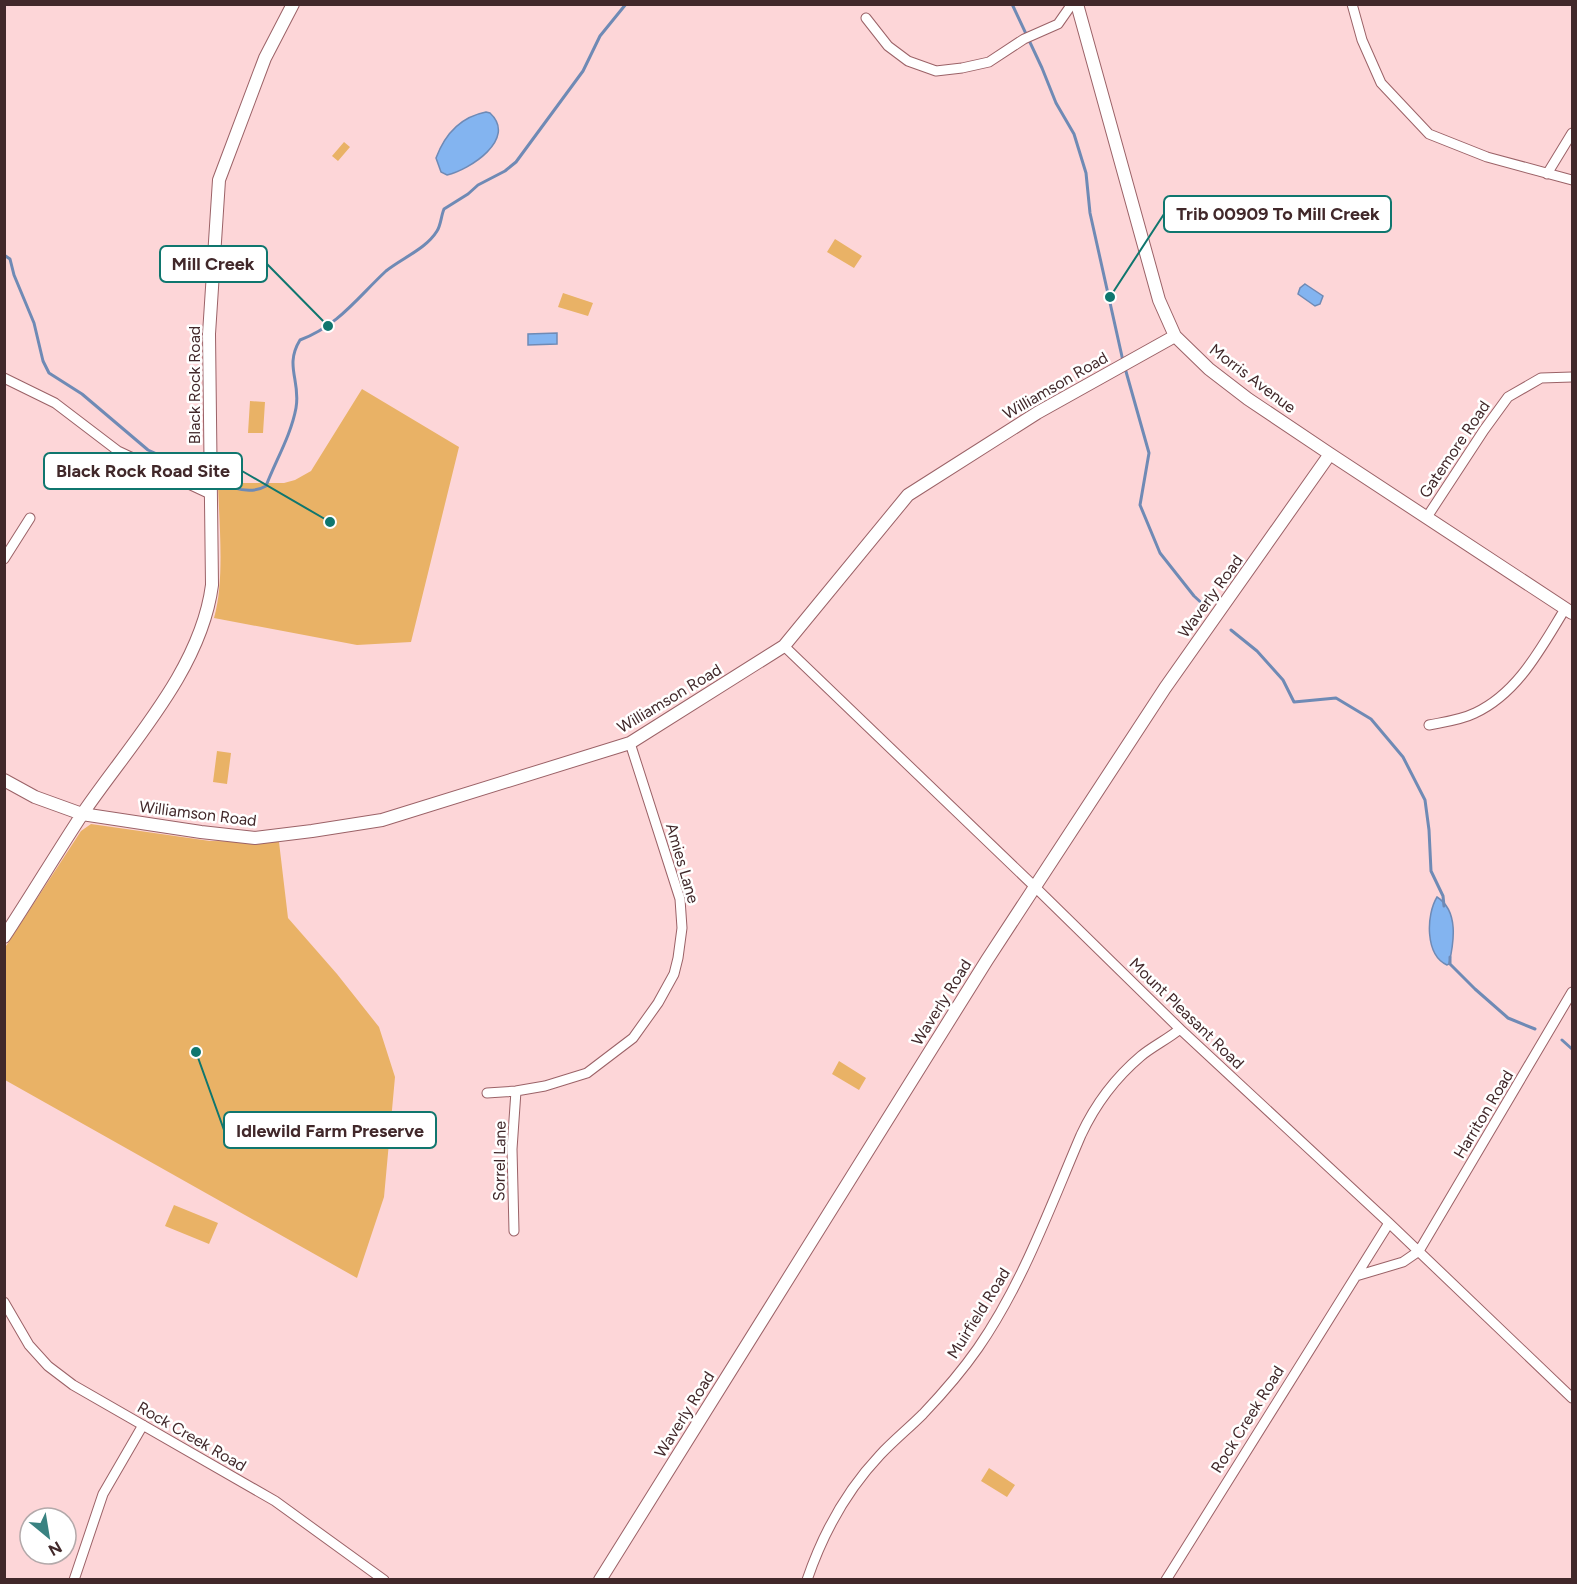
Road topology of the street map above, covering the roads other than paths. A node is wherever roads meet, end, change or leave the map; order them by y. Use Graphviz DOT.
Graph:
graph roads {
  1 [pos="293,4"];
  2 [pos="1072,4"];
  3 [pos="1077,4"];
  4 [pos="1352,4"];
  5 [pos="866,18"];
  6 [pos="1572,133"];
  7 [pos="1547,174"];
  8 [pos="1572,180"];
  9 [pos="1175,336"];
  10 [pos="1572,377"];
  11 [pos="4,378"];
  12 [pos="1330,454"];
  13 [pos="210,484"];
  14 [pos="1427,517"];
  15 [pos="30,518"];
  16 [pos="4,559"];
  17 [pos="1569,611"];
  18 [pos="784,646"];
  19 [pos="1429,725"];
  20 [pos="630,743"];
  21 [pos="4,780"];
  22 [pos="82,814"];
  23 [pos="1035,887"];
  24 [pos="4,937"];
  25 [pos="1572,992"];
  26 [pos="1180,1029"];
  27 [pos="516,1091"];
  28 [pos="486,1093"];
  29 [pos="1389,1223"];
  30 [pos="514,1231"];
  31 [pos="1419,1251"];
  32 [pos="1356,1276"];
  33 [pos="4,1302"];
  34 [pos="1572,1398"];
  35 [pos="143,1425"];
  36 [pos="74,1580"];
  37 [pos="384,1580"];
  38 [pos="600,1580"];
  39 [pos="807,1580"];
  40 [pos="1166,1580"];
  1 -- 13 [label="street, Black Rock Road"];
  2 -- 5 [label="street"];
  3 -- 9 [label="street, Morris Avenue"];
  4 -- 7 [label="street"];
  6 -- 7 [label="street"];
  7 -- 8 [label="street"];
  9 -- 12 [label="street, Morris Avenue"];
  9 -- 18 [label="street, Williamson Road"];
  10 -- 14 [label="street, Gatemore Road"];
  11 -- 13 [label="street"];
  12 -- 14 [label="street, Morris Avenue"];
  12 -- 23 [label="street, Waverly Road"];
  13 -- 22 [label="street, Black Rock Road"];
  14 -- 17 [label="street, Morris Avenue"];
  15 -- 16 [label="street"];
  17 -- 19 [label="street"];
  18 -- 20 [label="street, Williamson Road"];
  18 -- 23 [label="street, Mount Pleasant Road"];
  20 -- 22 [label="street, Williamson Road"];
  20 -- 27 [label="street, Amies Lane"];
  21 -- 22 [label="street, Williamson Road"];
  22 -- 24 [label="street, Black Rock Road"];
  23 -- 26 [label="street, Mount Pleasant Road"];
  23 -- 38 [label="street, Waverly Road"];
  25 -- 31 [label="street, Harriton Road"];
  26 -- 29 [label="street, Mount Pleasant Road"];
  26 -- 39 [label="street, Muirfield Road"];
  27 -- 28 [label="street, Amies Lane"];
  27 -- 30 [label="street, Sorrel Lane"];
  29 -- 31 [label="street, Mount Pleasant Road"];
  29 -- 32 [label="street, Rock Creek Road"];
  31 -- 32 [label="street"];
  31 -- 34 [label="street, Mount Pleasant Road"];
  32 -- 40 [label="street, Rock Creek Road"];
  33 -- 35 [label="street, Rock Creek Road"];
  35 -- 36 [label="street"];
  35 -- 37 [label="street, Rock Creek Road"];
}
